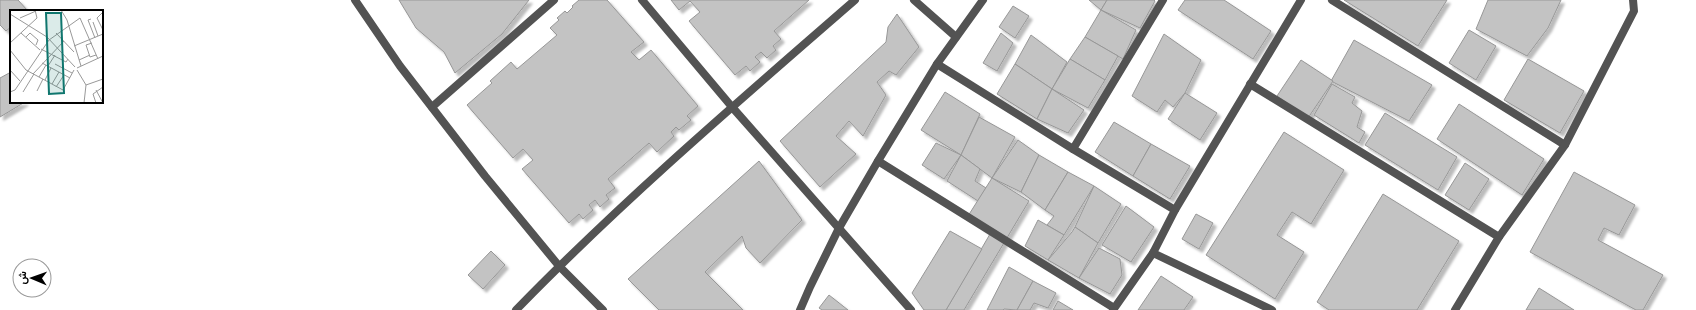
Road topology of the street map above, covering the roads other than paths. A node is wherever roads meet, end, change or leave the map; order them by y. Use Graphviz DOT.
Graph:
graph roads {
  1 [pos="355,0"];
  2 [pos="554,0"];
  3 [pos="642,0"];
  4 [pos="855,0"];
  5 [pos="914,0"];
  6 [pos="983,0"];
  7 [pos="1163,0"];
  8 [pos="1301,0"];
  9 [pos="1332,0"];
  10 [pos="1634,0"];
  11 [pos="956,37"];
  12 [pos="937,64"];
  13 [pos="1250,84"];
  14 [pos="432,107"];
  15 [pos="732,107"];
  16 [pos="1565,145"];
  17 [pos="1072,149"];
  18 [pos="878,161"];
  19 [pos="1175,210"];
  20 [pos="839,228"];
  21 [pos="1498,237"];
  22 [pos="1153,253"];
  23 [pos="559,266"];
  24 [pos="1114,309"];
  25 [pos="516,310"];
  26 [pos="603,310"];
  27 [pos="800,310"];
  28 [pos="911,310"];
  29 [pos="1272,310"];
  30 [pos="1455,310"];
  1 -- 14 [label="street"];
  2 -- 14 [label="street"];
  3 -- 15 [label="street"];
  4 -- 15 [label="street"];
  5 -- 11 [label="street"];
  6 -- 11 [label="street"];
  7 -- 17 [label="street"];
  8 -- 13 [label="street"];
  9 -- 16 [label="street"];
  10 -- 16 [label="street"];
  11 -- 12 [label="street"];
  12 -- 17 [label="street"];
  12 -- 18 [label="street"];
  13 -- 19 [label="street"];
  13 -- 21 [label="street"];
  14 -- 23 [label="street"];
  15 -- 20 [label="street"];
  15 -- 23 [label="street"];
  16 -- 21 [label="street"];
  17 -- 19 [label="street"];
  18 -- 20 [label="street"];
  18 -- 24 [label="street"];
  19 -- 22 [label="street"];
  20 -- 27 [label="street"];
  20 -- 28 [label="street"];
  21 -- 30 [label="street"];
  22 -- 24 [label="street"];
  22 -- 29 [label="street"];
  23 -- 25 [label="street"];
  23 -- 26 [label="street"];
}
